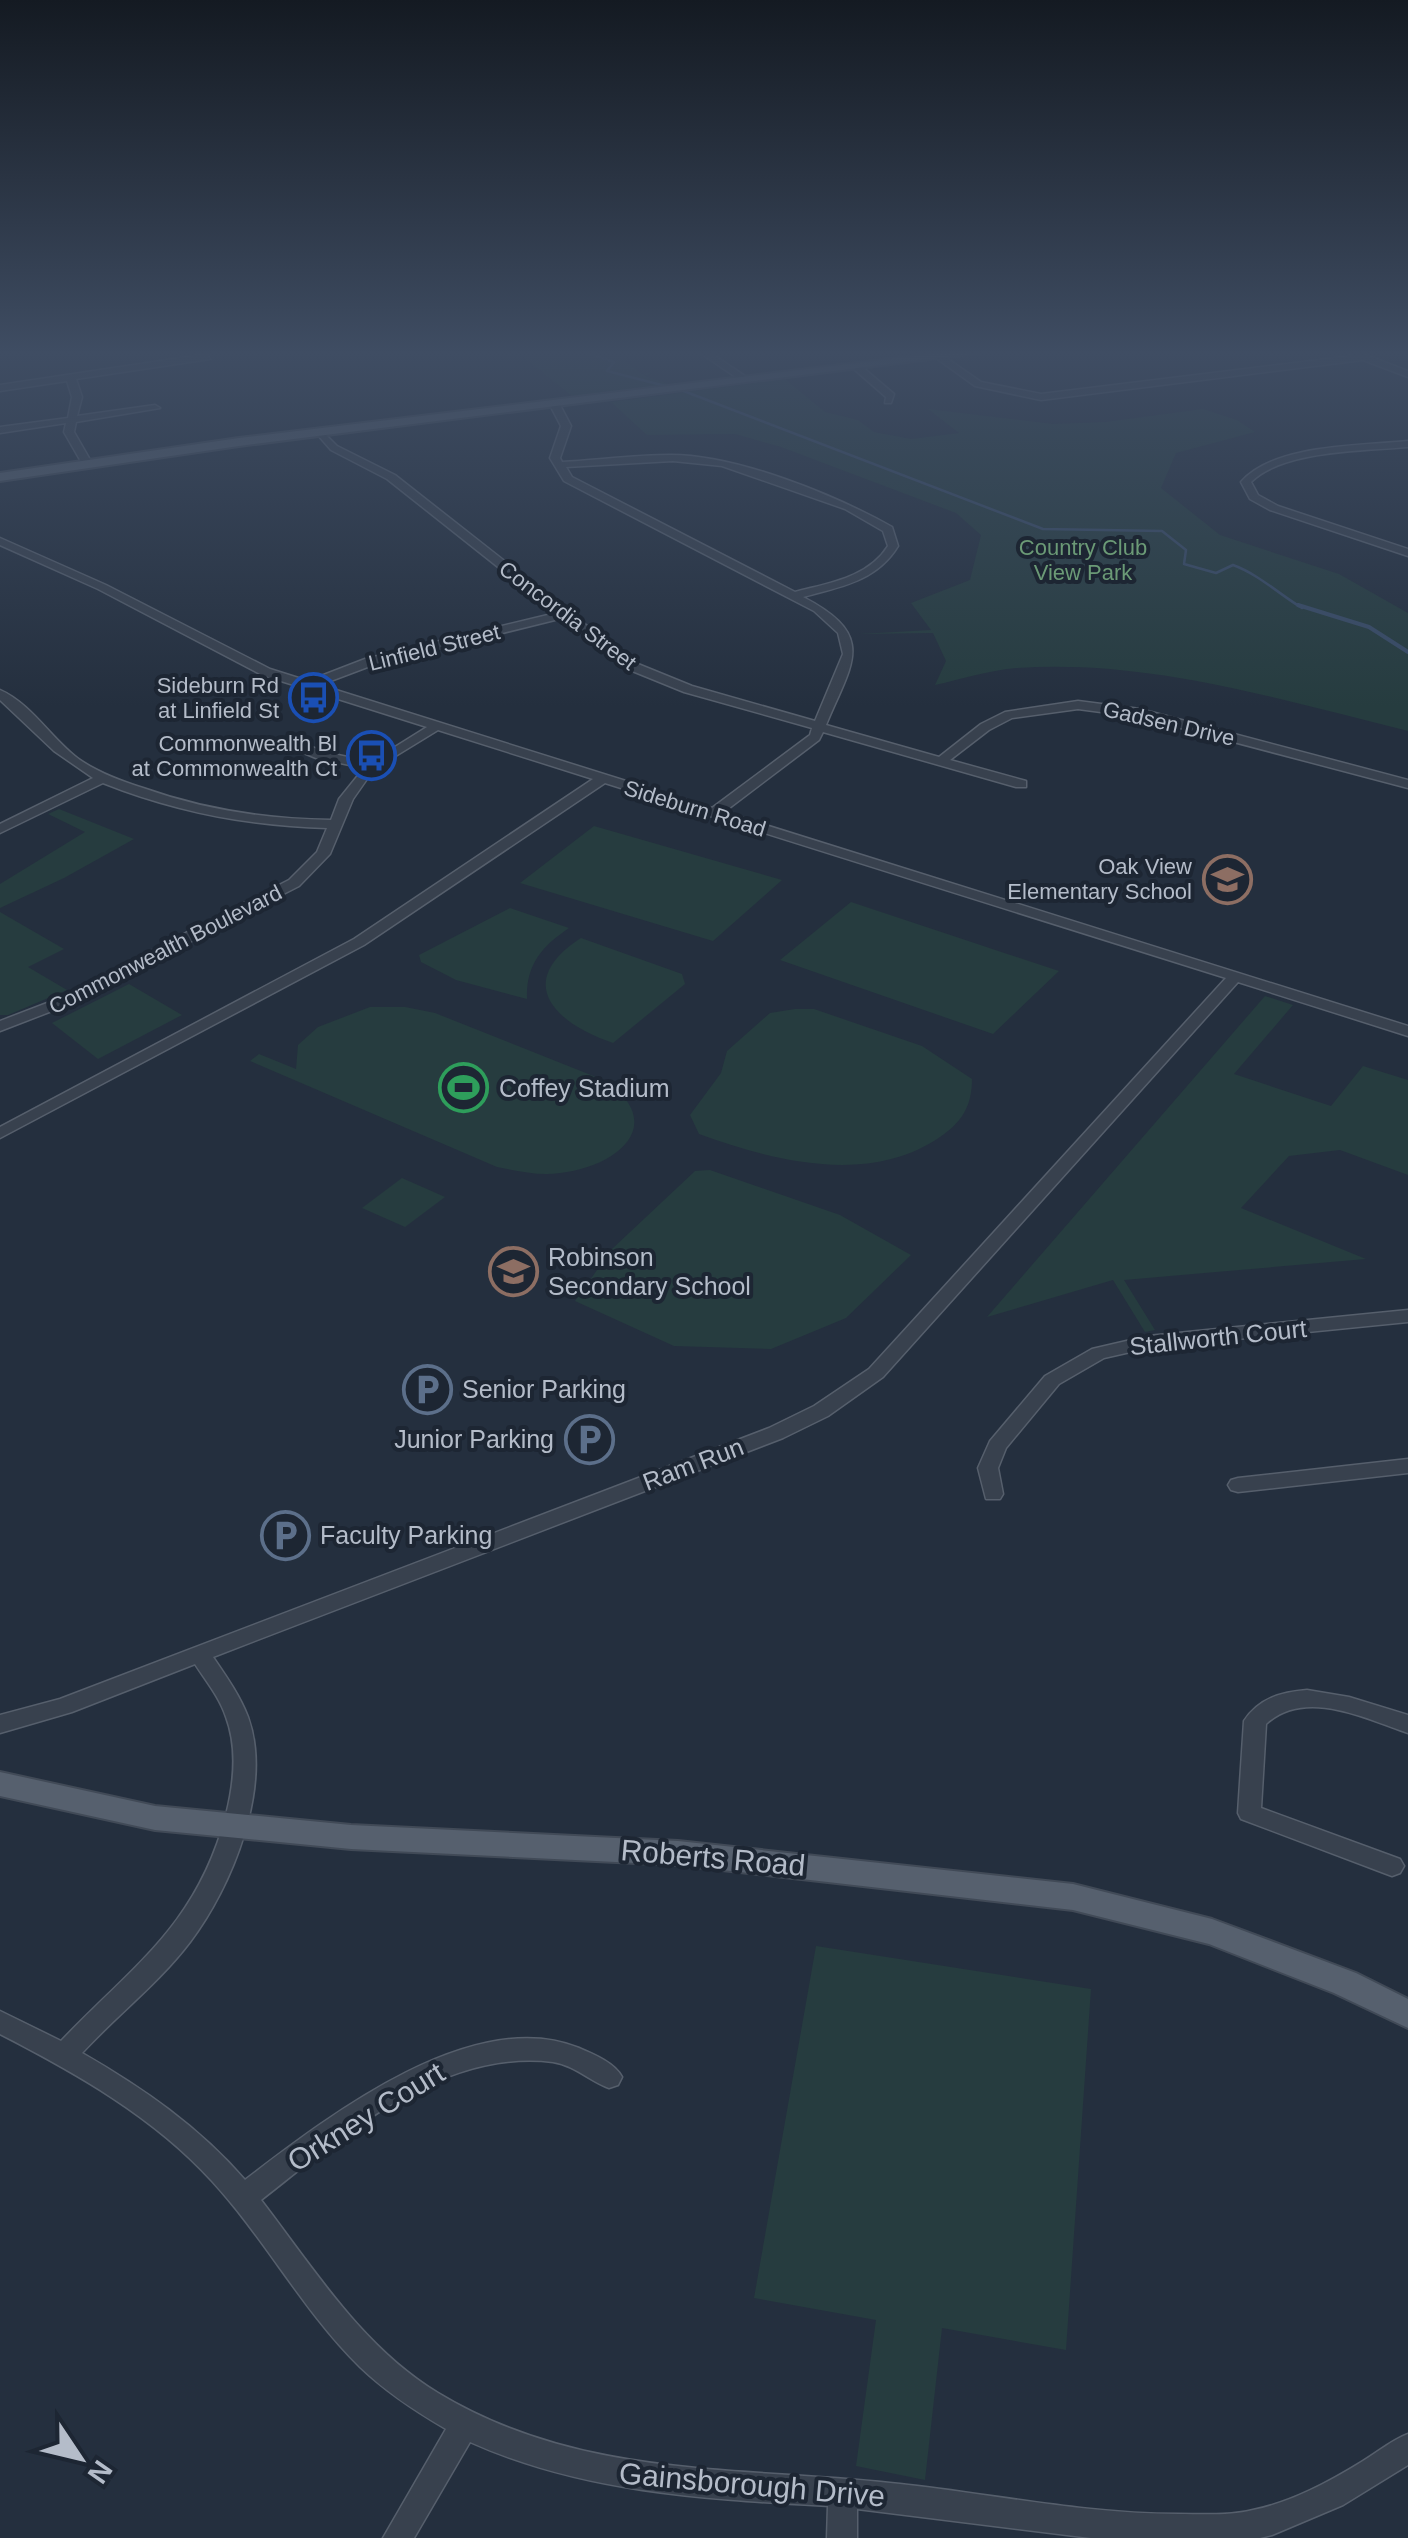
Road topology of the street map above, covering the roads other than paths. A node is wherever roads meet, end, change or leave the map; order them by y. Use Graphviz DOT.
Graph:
graph roads {
  1 [pos="64,468"];
  2 [pos="374,468"];
  3 [pos="560,468"];
  4 [pos="737,468"];
  5 [pos="1259,468"];
  6 [pos="0,478"];
  7 [pos="0,540"];
  8 [pos="1408,553"];
  9 [pos="794,596"];
  10 [pos="563,615"];
  11 [pos="307,686"];
  12 [pos="0,694"];
  13 [pos="820,726"];
  14 [pos="435,727"];
  15 [pos="286,742"];
  16 [pos="941,761"];
  17 [pos="372,766"];
  18 [pos="102,778"];
  19 [pos="602,779"];
  20 [pos="1021,784"];
  21 [pos="1408,784"];
  22 [pos="712,814"];
  23 [pos="337,824"];
  24 [pos="0,828"];
  25 [pos="1235,977"];
  26 [pos="0,1026"];
  27 [pos="1408,1031"];
  28 [pos="0,1133"];
  29 [pos="1408,1316"];
  30 [pos="1408,1466"];
  31 [pos="1238,1484"];
  32 [pos="993,1494"];
  33 [pos="200,1652"];
  34 [pos="0,1724"];
  35 [pos="1408,1724"];
  36 [pos="0,1784"];
  37 [pos="235,1826"];
  38 [pos="1392,1866"];
  39 [pos="1408,2014"];
  40 [pos="0,2022"];
  41 [pos="65,2054"];
  42 [pos="609,2077"];
  43 [pos="244,2198"];
  44 [pos="464,2426"];
  45 [pos="1408,2448"];
  46 [pos="843,2494"];
  47 [pos="398,2538"];
  48 [pos="842,2538"];
  1 -- 6 [label="main road"];
  2 -- 10 [label="street, Concordia Street"];
  3 -- 9 [label="street"];
  4 -- 9 [label="street"];
  5 -- 8 [label="street"];
  7 -- 11 [label="street, Sideburn Road"];
  9 -- 13 [label="street"];
  10 -- 11 [label="street, Linfield Street"];
  10 -- 13 [label="street, Concordia Street"];
  11 -- 14 [label="street, Sideburn Road"];
  12 -- 18 [label="street"];
  13 -- 16 [label="street, Concordia Street"];
  13 -- 22 [label="street"];
  14 -- 17 [label="street, Commonwealth Boulevard"];
  14 -- 19 [label="street, Sideburn Road"];
  15 -- 17 [label="street"];
  16 -- 20 [label="street, Concordia Street"];
  16 -- 21 [label="street, Gadsen Drive"];
  17 -- 23 [label="street, Commonwealth Boulevard"];
  18 -- 23 [label="street"];
  18 -- 24 [label="street"];
  19 -- 22 [label="street, Sideburn Road"];
  19 -- 28 [label="street"];
  22 -- 25 [label="street, Sideburn Road"];
  23 -- 26 [label="street, Commonwealth Boulevard"];
  25 -- 27 [label="street, Sideburn Road"];
  25 -- 33 [label="street, Ram Run"];
  29 -- 32 [label="street, Stallworth Court"];
  30 -- 31 [label="street"];
  33 -- 34 [label="street, Ram Run"];
  33 -- 37 [label="street"];
  35 -- 38 [label="street"];
  36 -- 37 [label="main road, Roberts Road"];
  37 -- 39 [label="main road, Roberts Road"];
  37 -- 41 [label="street"];
  40 -- 41 [label="street, Gainsborough Drive"];
  41 -- 43 [label="street, Gainsborough Drive"];
  42 -- 43 [label="street, Orkney Court"];
  43 -- 44 [label="street, Gainsborough Drive"];
  44 -- 46 [label="street, Gainsborough Drive"];
  44 -- 47 [label="street"];
  45 -- 46 [label="street, Gainsborough Drive"];
  46 -- 48 [label="street"];
}
